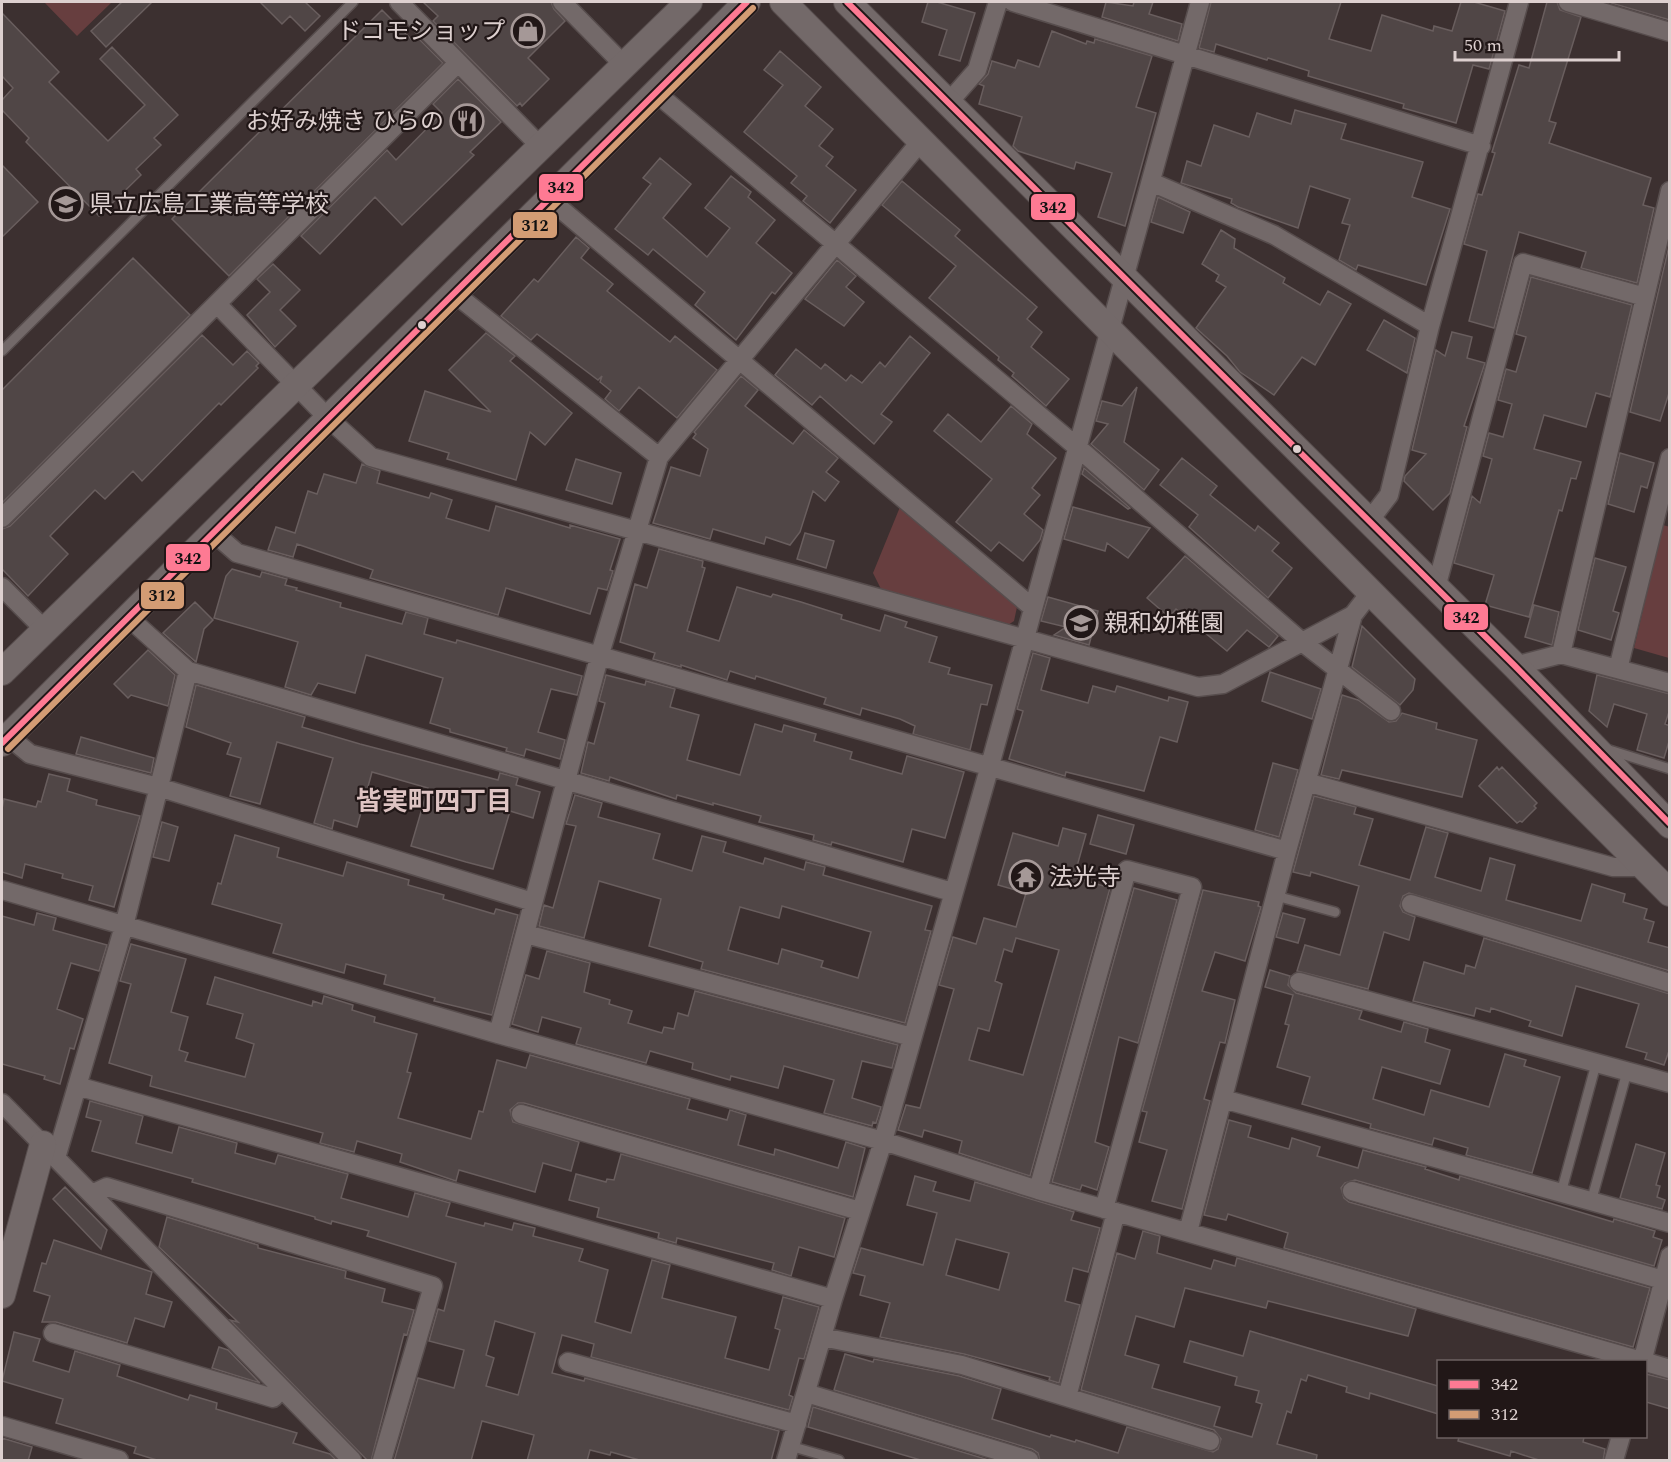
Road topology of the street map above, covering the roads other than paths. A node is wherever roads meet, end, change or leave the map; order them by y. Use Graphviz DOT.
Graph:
graph roads {
  1 [pos="353,2"];
  2 [pos="399,2"];
  3 [pos="562,2"];
  4 [pos="688,2"];
  5 [pos="747,2"];
  6 [pos="783,2"];
  7 [pos="847,2"];
  8 [pos="998,2"];
  9 [pos="1013,2"];
  10 [pos="1200,2"];
  11 [pos="1520,2"];
  12 [pos="1568,2"];
  13 [pos="1670,32"];
  14 [pos="1186,56"];
  15 [pos="458,63"];
  16 [pos="624,65"];
  17 [pos="656,92"];
  18 [pos="948,103"];
  19 [pos="921,141"];
  20 [pos="1481,146"];
  21 [pos="541,147"];
  22 [pos="1151,182"];
  23 [pos="1670,191"];
  24 [pos="549,199"];
  25 [pos="836,244"];
  26 [pos="1125,280"];
  27 [pos="454,293"];
  28 [pos="1645,297"];
  29 [pos="217,304"];
  30 [pos="1430,326"];
  31 [pos="1109,330"];
  32 [pos="2,351"];
  33 [pos="738,360"];
  34 [pos="296,385"];
  35 [pos="328,418"];
  36 [pos="1077,447"];
  37 [pos="659,456"];
  38 [pos="1670,458"];
  39 [pos="2,519"];
  40 [pos="1369,521"];
  41 [pos="213,532"];
  42 [pos="635,532"];
  43 [pos="2,587"];
  44 [pos="1436,588"];
  45 [pos="1370,593"];
  46 [pos="1033,608"];
  47 [pos="1353,615"];
  48 [pos="129,617"];
  49 [pos="45,630"];
  50 [pos="1024,637"];
  51 [pos="1302,642"];
  52 [pos="600,654"];
  53 [pos="1561,654"];
  54 [pos="1515,666"];
  55 [pos="1338,669"];
  56 [pos="1618,669"];
  57 [pos="188,670"];
  58 [pos="2,672"];
  59 [pos="1670,683"];
  60 [pos="1391,711"];
  61 [pos="5,740"];
  62 [pos="1592,745"];
  63 [pos="989,769"];
  64 [pos="1670,769"];
  65 [pos="566,781"];
  66 [pos="1306,782"];
  67 [pos="158,787"];
  68 [pos="1670,825"];
  69 [pos="1287,851"];
  70 [pos="1644,867"];
  71 [pos="2,890"];
  72 [pos="952,892"];
  73 [pos="1670,893"];
  74 [pos="1276,896"];
  75 [pos="534,902"];
  76 [pos="1411,904"];
  77 [pos="1335,912"];
  78 [pos="124,926"];
  79 [pos="526,934"];
  80 [pos="1299,982"];
  81 [pos="1670,983"];
  82 [pos="498,1034"];
  83 [pos="912,1037"];
  84 [pos="1596,1064"];
  85 [pos="1627,1072"];
  86 [pos="1670,1083"];
  87 [pos="77,1086"];
  88 [pos="1223,1099"];
  89 [pos="5,1111"];
  90 [pos="521,1114"];
  91 [pos="883,1141"];
  92 [pos="50,1151"];
  93 [pos="1038,1190"];
  94 [pos="1352,1191"];
  95 [pos="1561,1193"];
  96 [pos="92,1194"];
  97 [pos="1591,1202"];
  98 [pos="1110,1210"];
  99 [pos="860,1211"];
  100 [pos="1670,1223"];
  101 [pos="1188,1232"];
  102 [pos="1670,1256"];
  103 [pos="1664,1292"];
  104 [pos="2,1295"];
  105 [pos="833,1299"];
  106 [pos="52,1333"];
  107 [pos="822,1337"];
  108 [pos="1639,1360"];
  109 [pos="1643,1360"];
  110 [pos="568,1362"];
  111 [pos="1647,1362"];
  112 [pos="1670,1369"];
  113 [pos="282,1389"];
  114 [pos="806,1393"];
  115 [pos="1066,1397"];
  116 [pos="797,1424"];
  117 [pos="2,1426"];
  118 [pos="1621,1438"];
  119 [pos="1210,1442"];
  120 [pos="788,1453"];
  121 [pos="119,1461"];
  122 [pos="352,1461"];
  123 [pos="382,1461"];
  124 [pos="839,1461"];
  125 [pos="1029,1461"];
  126 [pos="1614,1461"];
  1 -- 32 [label="lane"];
  2 -- 15 [label="street"];
  3 -- 16 [label="street"];
  4 -- 16 [label="street"];
  5 -- 17 [label="street"];
  6 -- 19 [label="street"];
  7 -- 18 [label="street"];
  8 -- 18 [label="street"];
  9 -- 14 [label="street"];
  10 -- 14 [label="street"];
  11 -- 20 [label="street"];
  12 -- 13 [label="street"];
  14 -- 20 [label="street"];
  14 -- 22 [label="street"];
  15 -- 21 [label="street"];
  15 -- 29 [label="street"];
  16 -- 21 [label="street"];
  17 -- 24 [label="street"];
  17 -- 25 [label="street"];
  18 -- 26 [label="street"];
  19 -- 25 [label="street"];
  19 -- 31 [label="street"];
  20 -- 30 [label="street"];
  21 -- 34 [label="street"];
  22 -- 26 [label="street"];
  22 -- 30 [label="street"];
  23 -- 28 [label="street"];
  24 -- 27 [label="street"];
  24 -- 33 [label="street"];
  25 -- 33 [label="street"];
  25 -- 36 [label="street"];
  26 -- 31 [label="street"];
  26 -- 40 [label="street"];
  27 -- 35 [label="street"];
  27 -- 37 [label="street"];
  28 -- 44 [label="street"];
  28 -- 53 [label="street"];
  29 -- 34 [label="street"];
  29 -- 39 [label="street"];
  30 -- 40 [label="street"];
  31 -- 36 [label="street"];
  31 -- 45 [label="street"];
  33 -- 37 [label="street"];
  33 -- 46 [label="street"];
  34 -- 35 [label="street"];
  34 -- 49 [label="street"];
  35 -- 41 [label="street"];
  35 -- 42 [label="street"];
  36 -- 46 [label="street"];
  36 -- 51 [label="street"];
  37 -- 42 [label="street"];
  38 -- 56 [label="street"];
  40 -- 44 [label="street"];
  41 -- 48 [label="street"];
  41 -- 52 [label="street"];
  42 -- 50 [label="street"];
  42 -- 52 [label="street"];
  43 -- 49 [label="street"];
  44 -- 54 [label="street"];
  45 -- 47 [label="street"];
  45 -- 70 [label="street"];
  46 -- 50 [label="street"];
  47 -- 51 [label="street"];
  47 -- 55 [label="street"];
  48 -- 57 [label="street"];
  48 -- 61 [label="street"];
  49 -- 58 [label="street"];
  50 -- 51 [label="street"];
  50 -- 63 [label="street"];
  51 -- 55 [label="street"];
  52 -- 63 [label="street"];
  52 -- 65 [label="street"];
  53 -- 54 [label="street"];
  53 -- 56 [label="street"];
  54 -- 62 [label="street"];
  55 -- 60 [label="street"];
  55 -- 66 [label="street"];
  56 -- 59 [label="street"];
  57 -- 65 [label="street"];
  57 -- 67 [label="street"];
  61 -- 67 [label="street"];
  62 -- 64 [label="lane"];
  62 -- 68 [label="street"];
  63 -- 69 [label="street"];
  63 -- 72 [label="street"];
  65 -- 72 [label="street"];
  65 -- 75 [label="street"];
  66 -- 69 [label="street"];
  66 -- 70 [label="street"];
  67 -- 75 [label="street"];
  67 -- 78 [label="street"];
  69 -- 74 [label="street"];
  70 -- 73 [label="street"];
  71 -- 78 [label="street"];
  72 -- 83 [label="street"];
  74 -- 77 [label="lane"];
  74 -- 88 [label="street"];
  75 -- 79 [label="street"];
  76 -- 81 [label="street"];
  78 -- 82 [label="street"];
  78 -- 87 [label="street"];
  79 -- 82 [label="street"];
  79 -- 83 [label="street"];
  80 -- 84 [label="street"];
  82 -- 91 [label="street"];
  83 -- 91 [label="street"];
  84 -- 85 [label="street"];
  84 -- 95 [label="lane"];
  85 -- 86 [label="street"];
  85 -- 97 [label="lane"];
  87 -- 92 [label="street"];
  87 -- 105 [label="street"];
  88 -- 95 [label="street"];
  88 -- 101 [label="street"];
  89 -- 92 [label="street"];
  90 -- 99 [label="street"];
  91 -- 93 [label="street"];
  91 -- 99 [label="street"];
  92 -- 96 [label="street"];
  92 -- 104 [label="street"];
  93 -- 98 [label="street"];
  93 -- 98 [label="street"];
  94 -- 103 [label="street"];
  95 -- 97 [label="street"];
  96 -- 113 [label="street"];
  96 -- 123 [label="street"];
  97 -- 100 [label="street"];
  98 -- 101 [label="street"];
  98 -- 115 [label="street"];
  99 -- 105 [label="street"];
  101 -- 108 [label="street"];
  102 -- 103 [label="street"];
  103 -- 109 [label="street"];
  105 -- 107 [label="street"];
  106 -- 113 [label="street"];
  107 -- 114 [label="street"];
  107 -- 115 [label="street"];
  110 -- 116 [label="street"];
  111 -- 112 [label="street"];
  113 -- 122 [label="street"];
  114 -- 116 [label="street"];
  114 -- 125 [label="street"];
  115 -- 119 [label="street"];
  116 -- 120 [label="street"];
  117 -- 121 [label="street"];
  118 -- 126 [label="street"];
  120 -- 124 [label="lane"];
}
